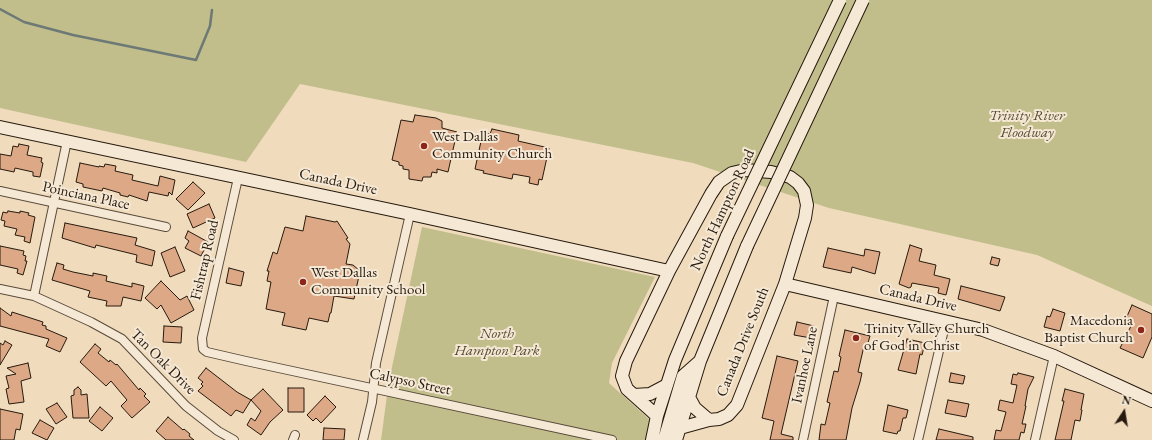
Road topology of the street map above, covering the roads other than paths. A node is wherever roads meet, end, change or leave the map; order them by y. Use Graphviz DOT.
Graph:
graph roads {
  1 [pos="840,0"];
  2 [pos="863,0"];
  3 [pos="0,127"];
  4 [pos="67,141"];
  5 [pos="238,178"];
  6 [pos="0,191"];
  7 [pos="54,203"];
  8 [pos="410,214"];
  9 [pos="166,227"];
  10 [pos="669,271"];
  11 [pos="785,284"];
  12 [pos="0,289"];
  13 [pos="34,296"];
  14 [pos="834,296"];
  15 [pos="946,321"];
  16 [pos="203,349"];
  17 [pos="1054,356"];
  18 [pos="700,361"];
  19 [pos="667,385"];
  20 [pos="373,389"];
  21 [pos="634,396"];
  22 [pos="689,397"];
  23 [pos="1152,401"];
  24 [pos="657,416"];
  25 [pos="709,420"];
  26 [pos="680,428"];
  27 [pos="234,440"];
  28 [pos="363,440"];
  29 [pos="612,440"];
  30 [pos="652,440"];
  31 [pos="664,440"];
  32 [pos="676,440"];
  33 [pos="803,440"];
  34 [pos="918,440"];
  35 [pos="1035,440"];
  1 -- 19 [label="street, North Hampton Road, bridge"];
  2 -- 18 [label="street, bridge"];
  3 -- 4 [label="street, Canada Drive"];
  4 -- 5 [label="street, Canada Drive"];
  4 -- 7 [label="street"];
  5 -- 8 [label="street, Canada Drive"];
  5 -- 16 [label="street, Fishtrap Road"];
  6 -- 7 [label="street, Poinciana Place"];
  7 -- 9 [label="street, Poinciana Place"];
  7 -- 13 [label="street"];
  8 -- 10 [label="street, Canada Drive"];
  8 -- 20 [label="street"];
  10 -- 11 [label="street, Canada Drive South"];
  10 -- 21 [label="street"];
  11 -- 14 [label="street, Canada Drive"];
  11 -- 25 [label="street, Canada Drive South"];
  12 -- 13 [label="street, Tan Oak Drive"];
  13 -- 27 [label="street, Tan Oak Drive"];
  14 -- 15 [label="street, Canada Drive"];
  14 -- 33 [label="street, Ivanhoe Lane"];
  15 -- 17 [label="street, Canada Drive"];
  15 -- 34 [label="street"];
  16 -- 20 [label="street, Calypso Street"];
  17 -- 23 [label="street, Canada Drive"];
  17 -- 35 [label="street"];
  18 -- 22 [label="street"];
  18 -- 31 [label="street"];
  19 -- 21 [label="street"];
  19 -- 24 [label="street, North Hampton Road"];
  20 -- 28 [label="street"];
  20 -- 29 [label="street, Calypso Street"];
  21 -- 24 [label="street"];
  22 -- 25 [label="street"];
  22 -- 26 [label="street"];
  24 -- 30 [label="street, North Hampton Road"];
  25 -- 26 [label="street, Canada Drive South"];
  26 -- 32 [label="street"];
}
